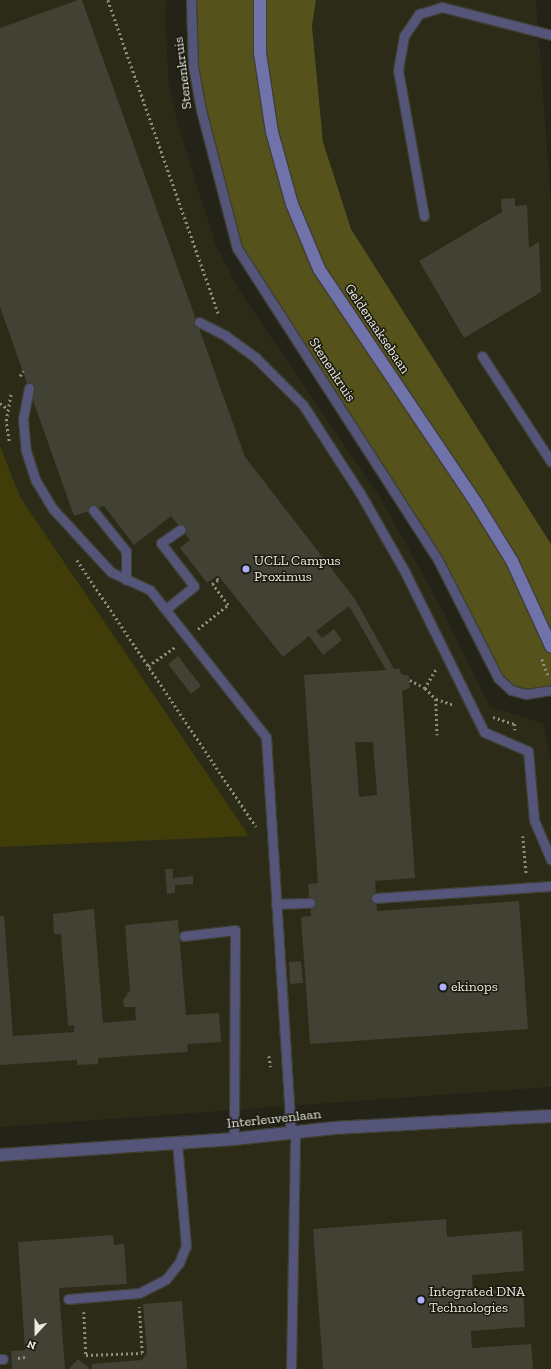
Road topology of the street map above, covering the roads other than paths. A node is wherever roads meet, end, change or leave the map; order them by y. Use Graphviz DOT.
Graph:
graph roads {
  1 [pos="191,0"];
  2 [pos="260,0"];
  3 [pos="551,35"];
  4 [pos="424,216"];
  5 [pos="198,322"];
  6 [pos="482,356"];
  7 [pos="29,388"];
  8 [pos="551,462"];
  9 [pos="93,510"];
  10 [pos="181,529"];
  11 [pos="126,580"];
  12 [pos="166,609"];
  13 [pos="551,646"];
  14 [pos="551,690"];
  15 [pos="551,860"];
  16 [pos="551,886"];
  17 [pos="376,898"];
  18 [pos="310,903"];
  19 [pos="276,904"];
  20 [pos="184,936"];
  21 [pos="551,1116"];
  22 [pos="293,1132"];
  23 [pos="234,1139"];
  24 [pos="177,1143"];
  25 [pos="0,1155"];
  26 [pos="68,1299"];
  27 [pos="291,1369"];
  1 -- 14 [label="lane, Stenenkruis"];
  2 -- 13 [label="street, Geldenaaksebaan"];
  3 -- 4 [label="lane"];
  5 -- 15 [label="lane"];
  6 -- 8 [label="lane"];
  7 -- 11 [label="lane"];
  9 -- 11 [label="lane"];
  10 -- 12 [label="lane"];
  11 -- 12 [label="lane"];
  12 -- 19 [label="lane"];
  16 -- 17 [label="lane"];
  18 -- 19 [label="lane"];
  19 -- 22 [label="lane"];
  20 -- 23 [label="lane"];
  21 -- 22 [label="street, Interleuvenlaan"];
  22 -- 23 [label="street, Interleuvenlaan"];
  22 -- 27 [label="lane"];
  23 -- 24 [label="street, Interleuvenlaan"];
  24 -- 25 [label="street, Interleuvenlaan"];
  24 -- 26 [label="lane"];
}
